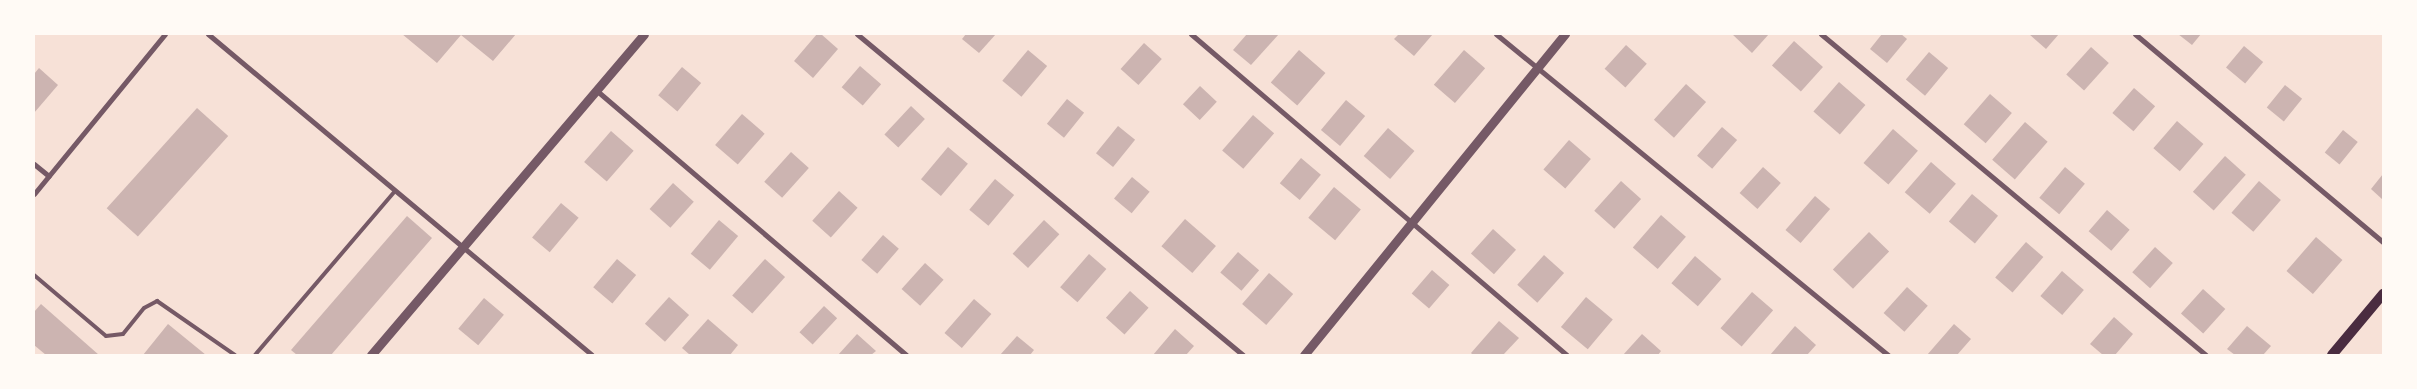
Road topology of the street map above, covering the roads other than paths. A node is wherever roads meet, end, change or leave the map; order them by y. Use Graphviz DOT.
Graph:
graph roads {
  1 [pos="165,34"];
  2 [pos="208,34"];
  3 [pos="644,34"];
  4 [pos="857,34"];
  5 [pos="1191,34"];
  6 [pos="1496,34"];
  7 [pos="1565,34"];
  8 [pos="1821,34"];
  9 [pos="2135,34"];
  10 [pos="1538,68"];
  11 [pos="596,90"];
  12 [pos="34,164"];
  13 [pos="49,176"];
  14 [pos="395,191"];
  15 [pos="34,194"];
  16 [pos="1412,223"];
  17 [pos="2383,242"];
  18 [pos="464,247"];
  19 [pos="34,275"];
  20 [pos="2383,294"];
  21 [pos="235,355"];
  22 [pos="256,355"];
  23 [pos="371,355"];
  24 [pos="592,355"];
  25 [pos="906,355"];
  26 [pos="1243,355"];
  27 [pos="1304,355"];
  28 [pos="1567,355"];
  29 [pos="1888,355"];
  30 [pos="2206,355"];
  31 [pos="2332,355"];
  1 -- 13 [label="street"];
  2 -- 14 [label="street"];
  3 -- 11 [label="street"];
  4 -- 26 [label="street"];
  5 -- 16 [label="street"];
  6 -- 10 [label="street"];
  7 -- 10 [label="street"];
  8 -- 30 [label="street"];
  9 -- 17 [label="street"];
  10 -- 16 [label="street"];
  10 -- 29 [label="street"];
  11 -- 18 [label="street"];
  11 -- 25 [label="street"];
  12 -- 13 [label="street"];
  13 -- 15 [label="street"];
  14 -- 18 [label="street"];
  14 -- 22 [label="lane"];
  16 -- 27 [label="street"];
  16 -- 28 [label="street"];
  18 -- 23 [label="street"];
  18 -- 24 [label="street"];
  19 -- 21 [label="lane"];
  20 -- 31 [label="main road"];
}
